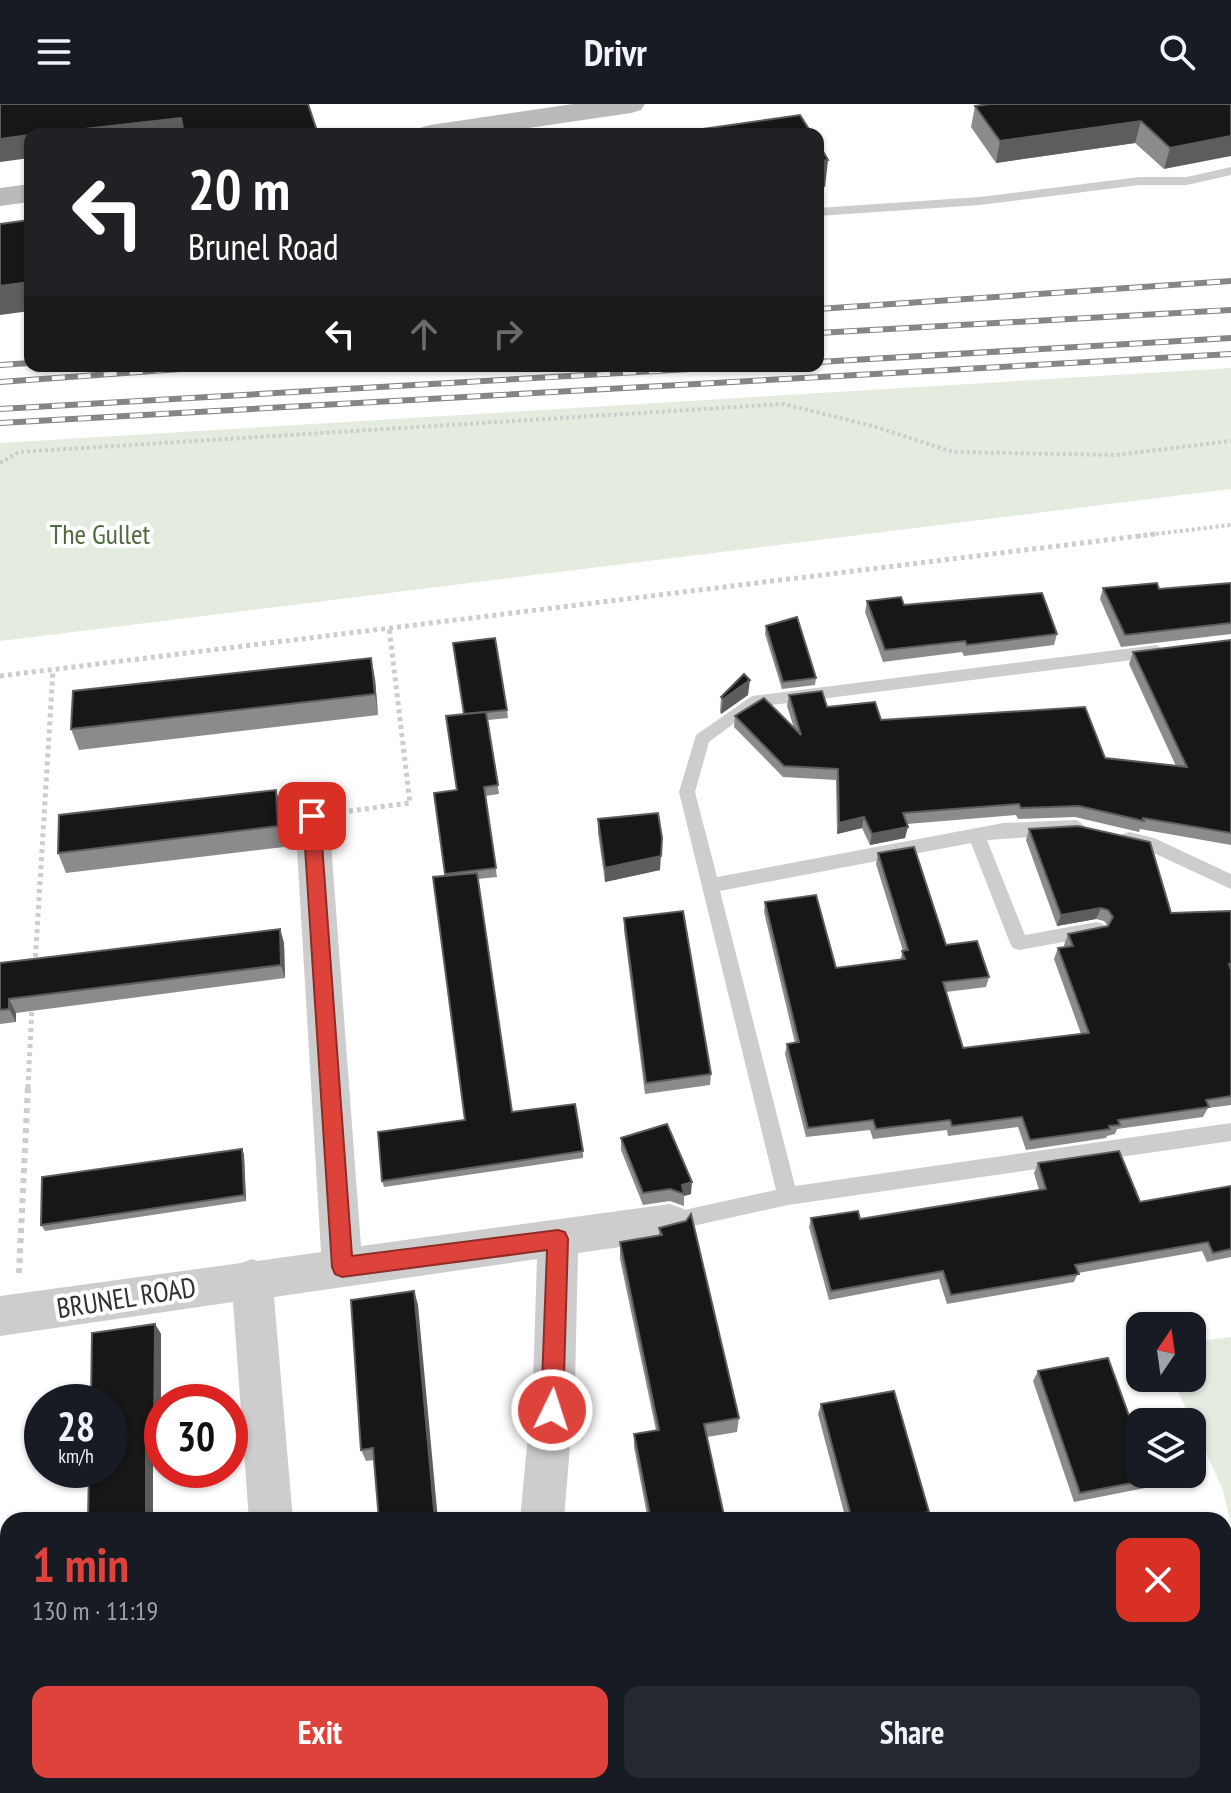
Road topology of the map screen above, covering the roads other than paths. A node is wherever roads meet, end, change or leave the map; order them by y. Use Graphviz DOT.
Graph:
graph roads {
  1 [pos="631,104"];
  2 [pos="470,128"];
  3 [pos="1231,171"];
  4 [pos="24,194"];
  5 [pos="0,197"];
  6 [pos="824,212"];
  7 [pos="1169,650"];
  8 [pos="312,816"];
  9 [pos="1088,830"];
  10 [pos="977,835"];
  11 [pos="1118,836"];
  12 [pos="1231,882"];
  13 [pos="709,886"];
  14 [pos="1097,929"];
  15 [pos="1231,1132"];
  16 [pos="788,1196"];
  17 [pos="670,1222"];
  18 [pos="558,1239"];
  19 [pos="342,1267"];
  20 [pos="252,1278"];
  21 [pos="9,1315"];
  22 [pos="270,1512"];
  23 [pos="543,1512"];
  1 -- 2 [label="street"];
  3 -- 6 [label="lane"];
  4 -- 5 [label="street"];
  7 -- 13 [label="lane"];
  8 -- 19 [label="street"];
  9 -- 10 [label="lane"];
  10 -- 13 [label="lane"];
  10 -- 14 [label="lane"];
  11 -- 12 [label="lane"];
  13 -- 16 [label="lane"];
  15 -- 16 [label="lane"];
  16 -- 17 [label="lane"];
  17 -- 18 [label="street, BRUNEL ROAD"];
  18 -- 19 [label="street, BRUNEL ROAD"];
  18 -- 23 [label="street"];
  19 -- 20 [label="street, BRUNEL ROAD"];
  20 -- 21 [label="street, BRUNEL ROAD"];
  20 -- 22 [label="street"];
}
